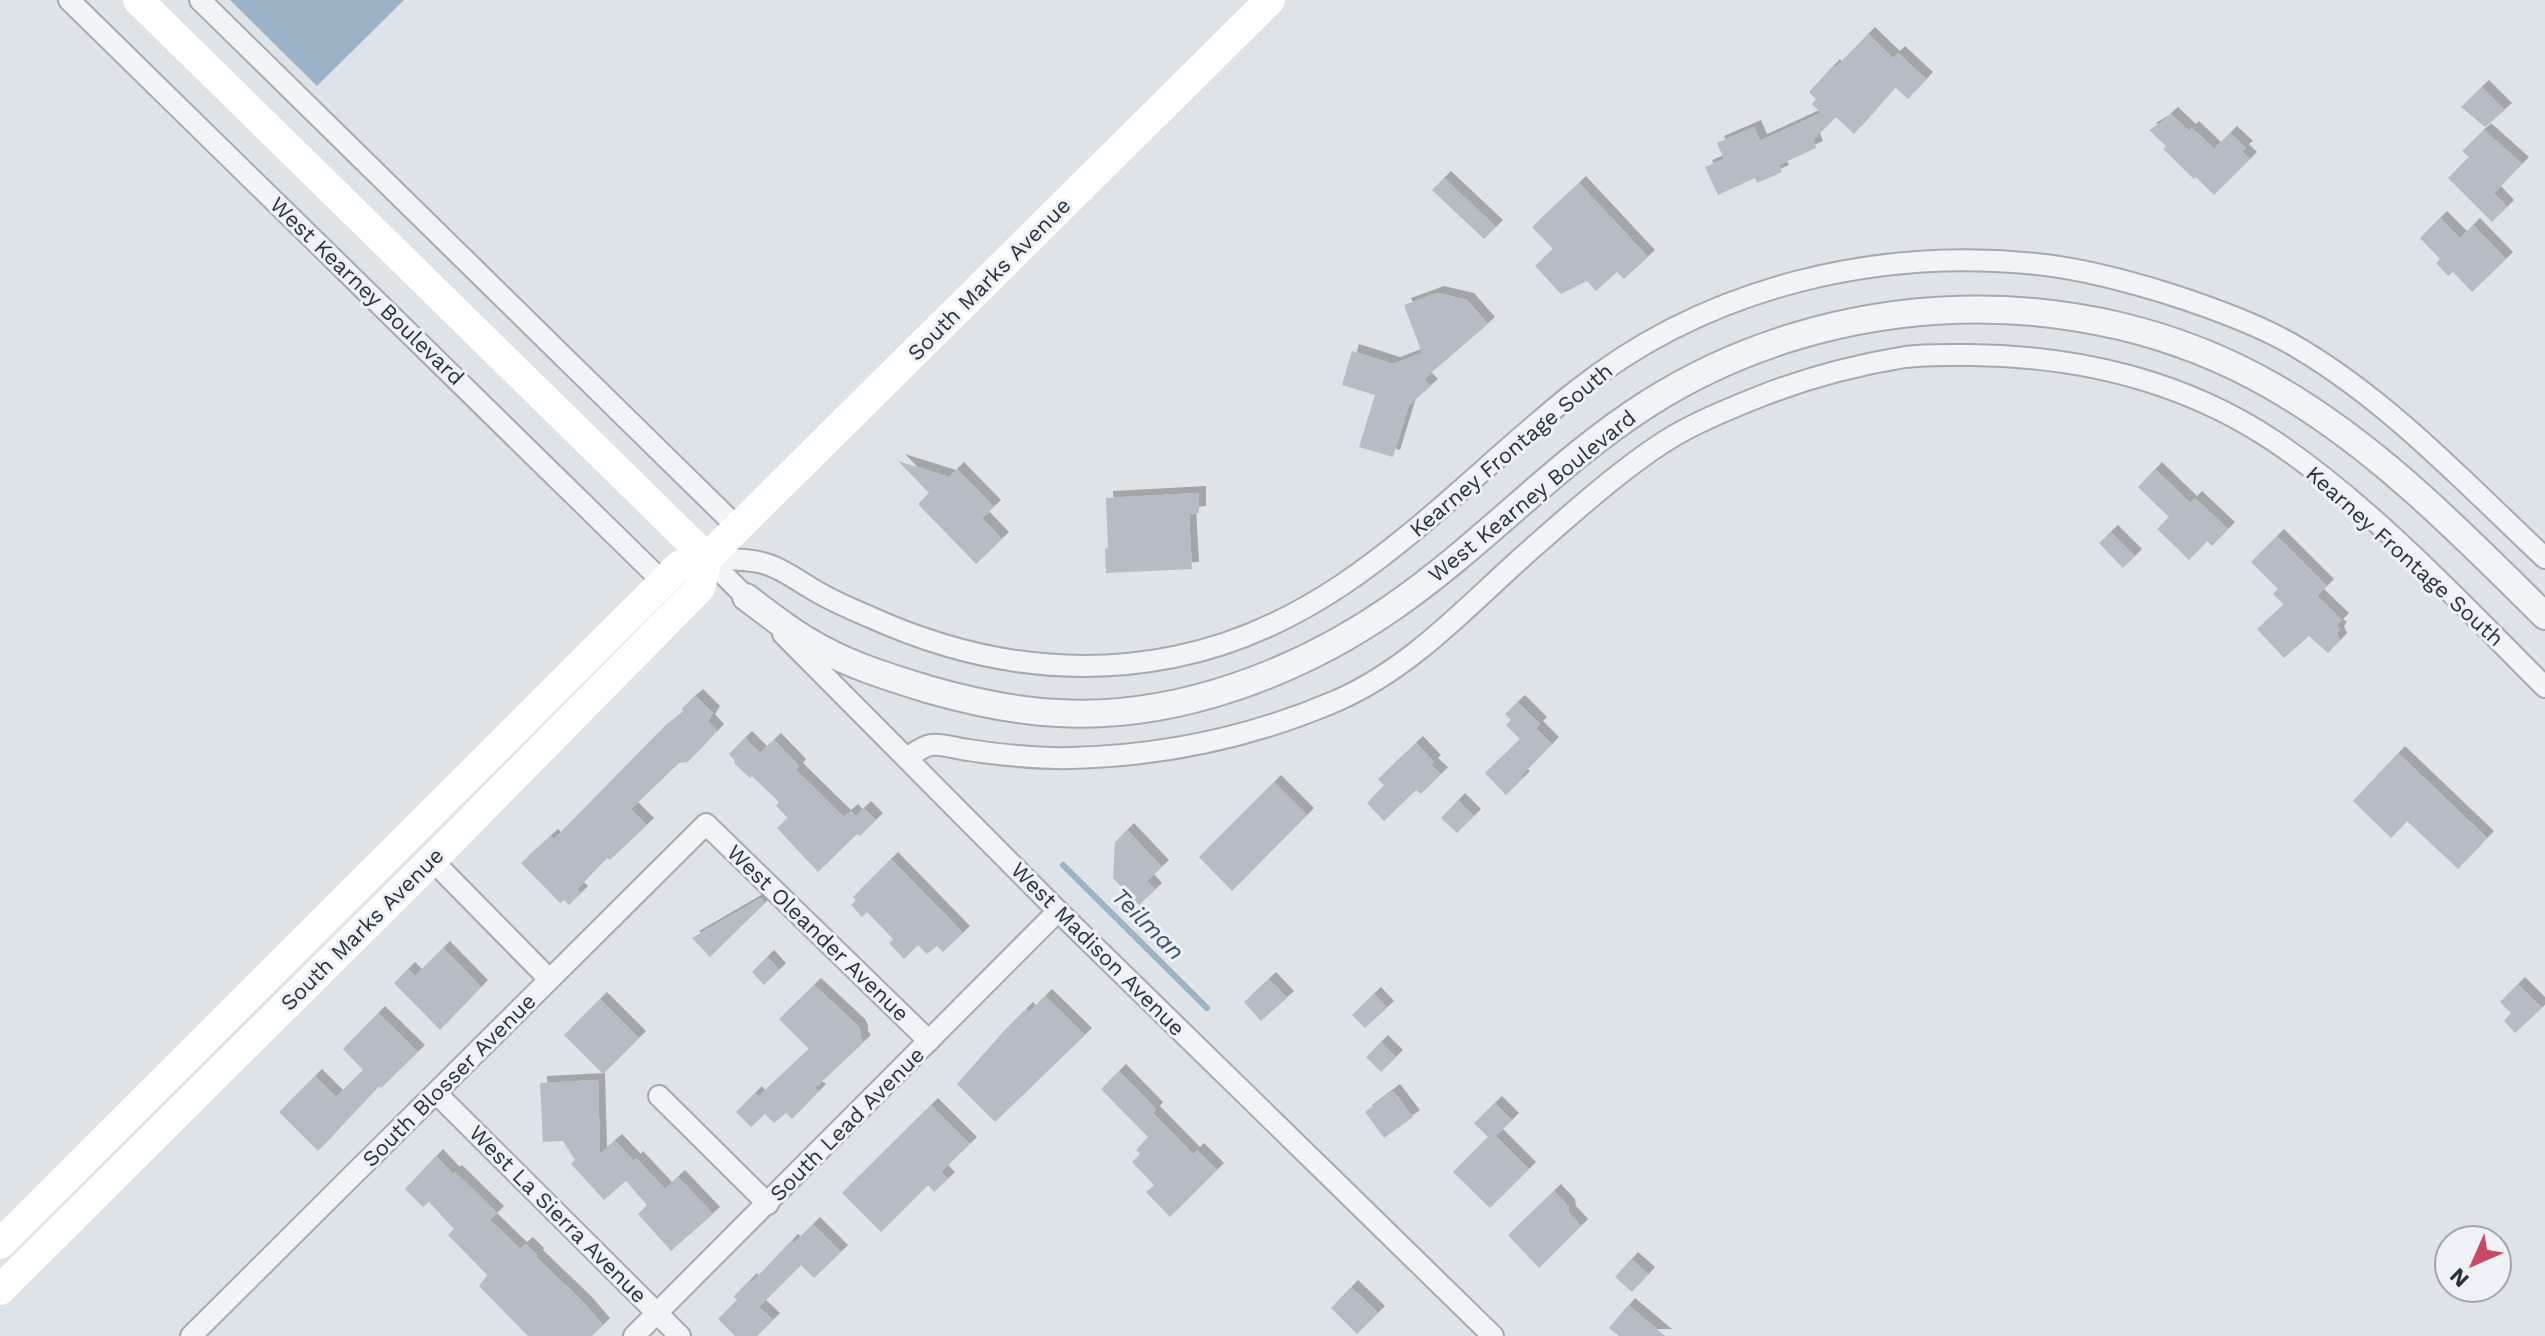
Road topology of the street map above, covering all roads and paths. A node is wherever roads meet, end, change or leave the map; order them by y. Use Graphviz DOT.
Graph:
graph roads {
  1 [pos="69,0"];
  2 [pos="138,0"];
  3 [pos="200,0"];
  4 [pos="1270,0"];
  5 [pos="738,528"];
  6 [pos="707,558"];
  7 [pos="2545,558"];
  8 [pos="663,582"];
  9 [pos="746,597"];
  10 [pos="2545,616"];
  11 [pos="2545,687"];
  12 [pos="907,758"];
  13 [pos="706,824"];
  14 [pos="432,860"];
  15 [pos="1058,911"];
  16 [pos="549,979"];
  17 [pos="929,1041"];
  18 [pos="436,1093"];
  19 [pos="659,1096"];
  20 [pos="768,1204"];
  21 [pos="0,1244"];
  22 [pos="0,1290"];
  23 [pos="657,1313"];
  24 [pos="191,1336"];
  25 [pos="634,1336"];
  26 [pos="680,1336"];
  27 [pos="1493,1336"];
  1 -- 8 [label="street, West Kearney Boulevard"];
  2 -- 6 [label="main road"];
  3 -- 5 [label="street"];
  4 -- 5 [label="main road, South Marks Avenue"];
  5 -- 6 [label="main road, South Marks Avenue"];
  6 -- 7 [label="street, Kearney Frontage South"];
  6 -- 8 [label="main road, South Marks Avenue"];
  6 -- 9 [label="street, West Madison Avenue"];
  6 -- 14 [label="main road, South Marks Avenue"];
  8 -- 21 [label="main road, South Marks Avenue"];
  9 -- 10 [label="street, West Kearney Boulevard"];
  9 -- 12 [label="street, West Madison Avenue"];
  11 -- 12 [label="street, Kearney Frontage South"];
  12 -- 15 [label="street, West Madison Avenue"];
  13 -- 16 [label="street, South Blosser Avenue"];
  13 -- 17 [label="street, West Oleander Avenue"];
  14 -- 16 [label="street"];
  14 -- 22 [label="main road, South Marks Avenue"];
  15 -- 17 [label="street, South Lead Avenue"];
  15 -- 27 [label="street, West Madison Avenue"];
  16 -- 18 [label="street, South Blosser Avenue"];
  17 -- 20 [label="street, South Lead Avenue"];
  18 -- 23 [label="street, West La Sierra Avenue"];
  18 -- 24 [label="street, South Blosser Avenue"];
  19 -- 20 [label="street"];
  20 -- 23 [label="street, South Lead Avenue"];
  23 -- 25 [label="street, South Lead Avenue"];
  23 -- 26 [label="street, West La Sierra Avenue"];
}
